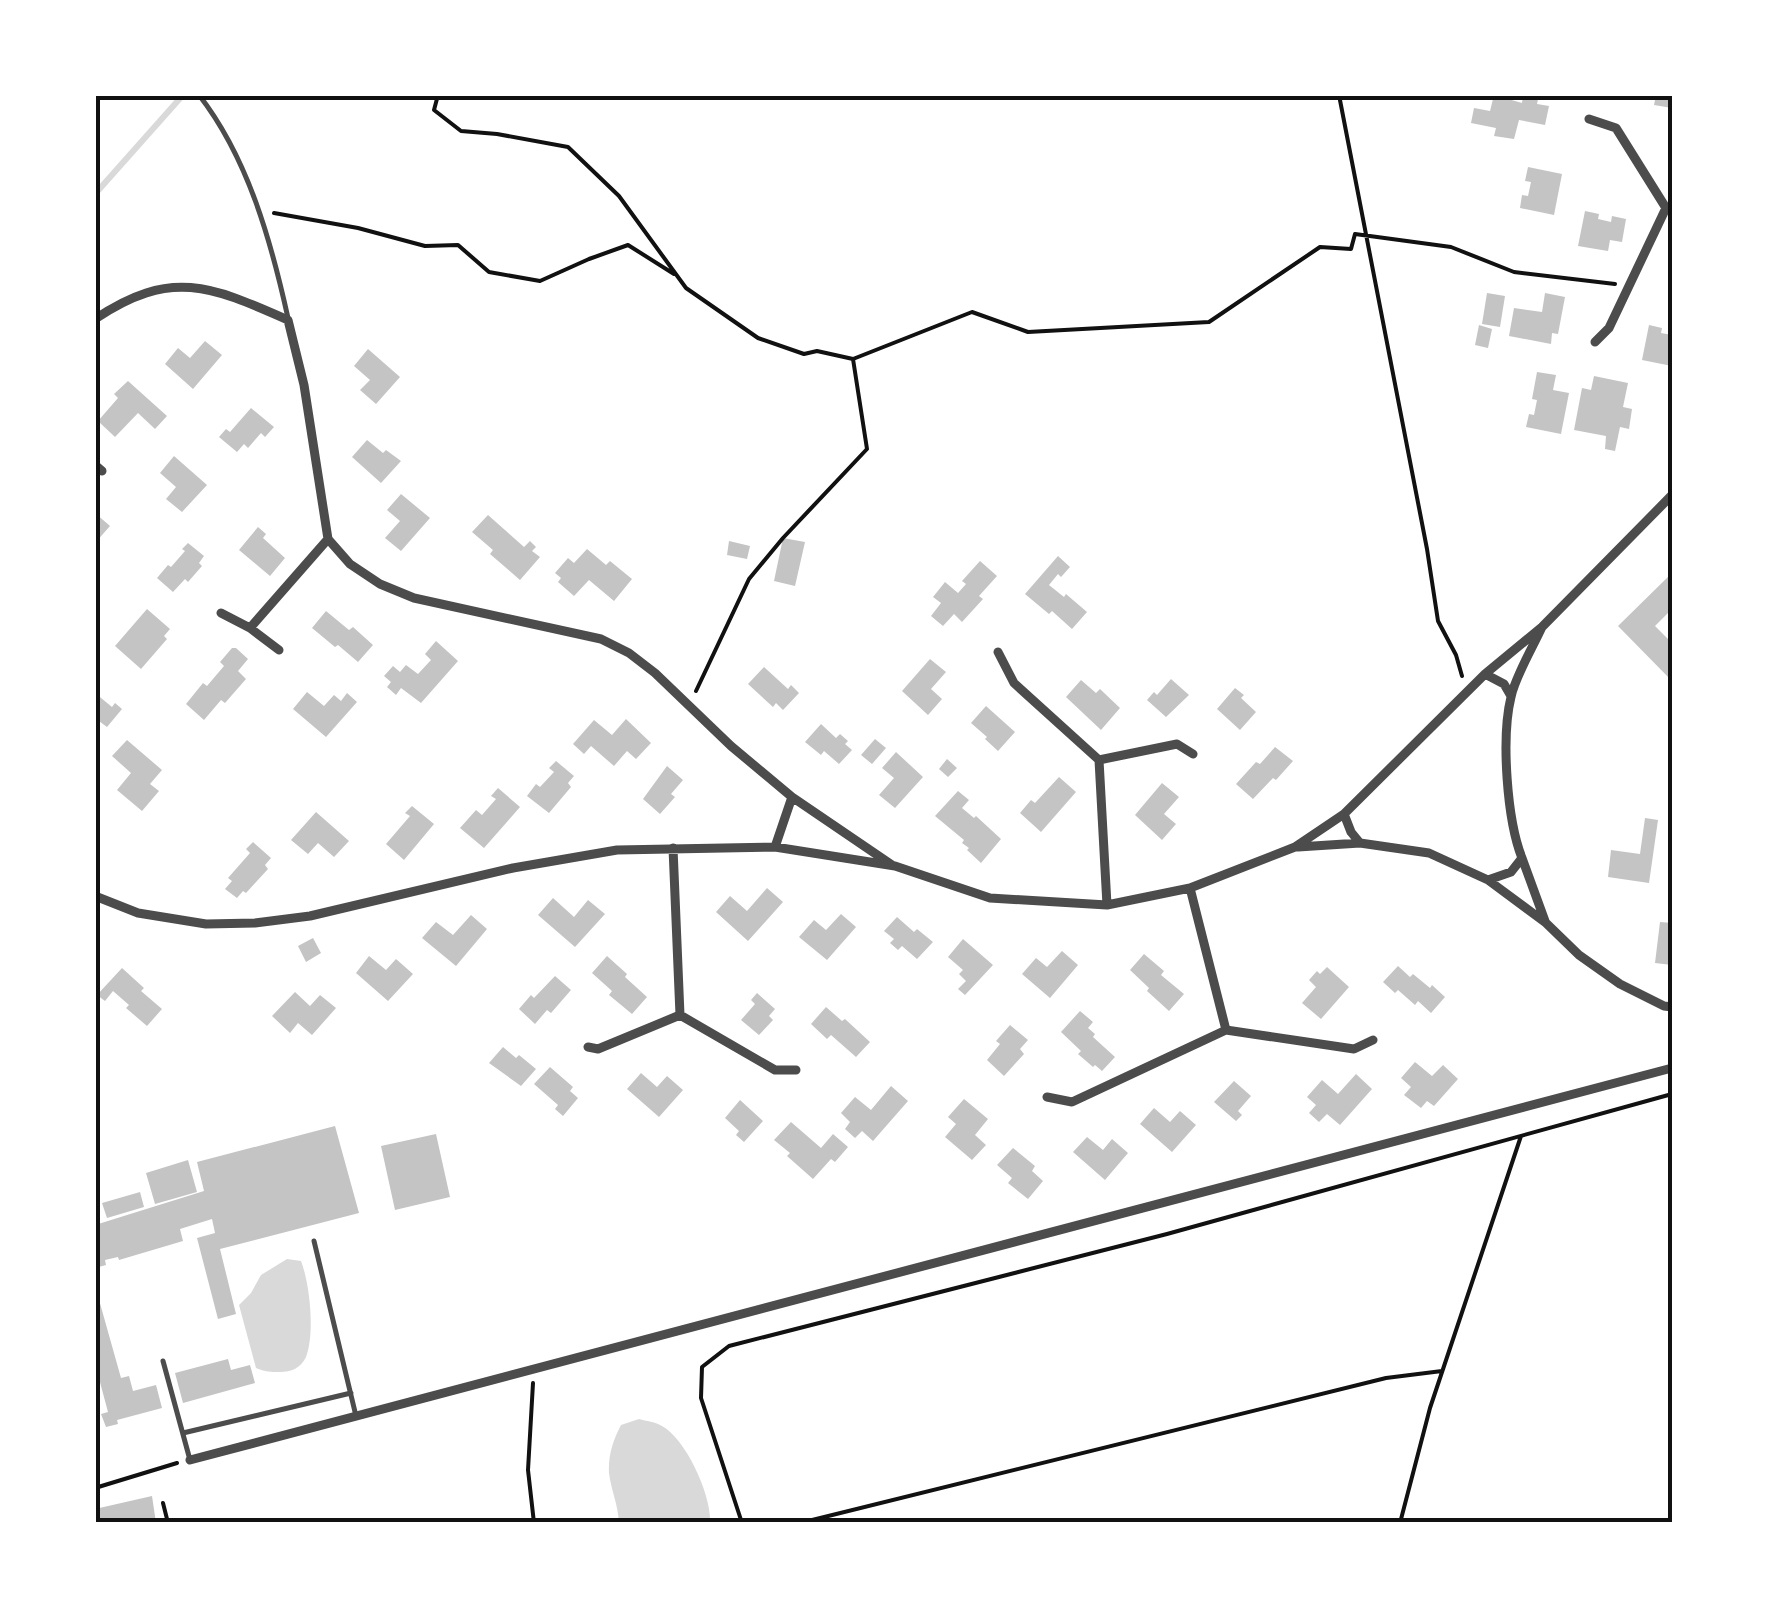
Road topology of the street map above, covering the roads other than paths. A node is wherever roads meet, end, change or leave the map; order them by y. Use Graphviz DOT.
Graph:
graph roads {
  1 [pos="199,95"];
  2 [pos="1589,119"];
  3 [pos="1669,208"];
  4 [pos="95,319"];
  5 [pos="288,320"];
  6 [pos="1596,342"];
  7 [pos="1672,496"];
  8 [pos="328,539"];
  9 [pos="220,612"];
  10 [pos="1542,626"];
  11 [pos="250,628"];
  12 [pos="278,650"];
  13 [pos="998,652"];
  14 [pos="1485,674"];
  15 [pos="1510,696"];
  16 [pos="1193,754"];
  17 [pos="1099,760"];
  18 [pos="792,797"];
  19 [pos="1344,814"];
  20 [pos="1360,843"];
  21 [pos="775,846"];
  22 [pos="1296,847"];
  23 [pos="673,848"];
  24 [pos="1522,858"];
  25 [pos="895,866"];
  26 [pos="1488,880"];
  27 [pos="1190,888"];
  28 [pos="95,896"];
  29 [pos="1107,905"];
  30 [pos="1546,923"];
  31 [pos="1672,1007"];
  32 [pos="680,1015"];
  33 [pos="1226,1030"];
  34 [pos="1373,1040"];
  35 [pos="588,1048"];
  36 [pos="1672,1068"];
  37 [pos="796,1070"];
  38 [pos="1048,1097"];
  39 [pos="314,1242"];
  40 [pos="163,1361"];
  41 [pos="351,1392"];
  42 [pos="356,1416"];
  43 [pos="183,1433"];
  44 [pos="190,1460"];
  1 -- 5 [label="lane"];
  2 -- 3 [label="street"];
  3 -- 6 [label="street"];
  4 -- 5 [label="street"];
  5 -- 8 [label="street"];
  7 -- 10 [label="street"];
  8 -- 11 [label="street"];
  8 -- 18 [label="street"];
  9 -- 11 [label="street"];
  10 -- 14 [label="street"];
  10 -- 15 [label="street"];
  11 -- 12 [label="street"];
  13 -- 17 [label="street"];
  14 -- 15 [label="street"];
  14 -- 19 [label="street"];
  15 -- 24 [label="street"];
  16 -- 17 [label="street"];
  17 -- 29 [label="street"];
  18 -- 21 [label="street"];
  18 -- 25 [label="street"];
  19 -- 20 [label="street"];
  19 -- 22 [label="street"];
  20 -- 22 [label="street"];
  20 -- 26 [label="street"];
  21 -- 23 [label="street"];
  21 -- 25 [label="street"];
  22 -- 27 [label="street"];
  23 -- 28 [label="street"];
  23 -- 32 [label="street"];
  24 -- 26 [label="street"];
  24 -- 30 [label="street"];
  25 -- 29 [label="street"];
  26 -- 30 [label="street"];
  27 -- 29 [label="street"];
  27 -- 33 [label="street"];
  30 -- 31 [label="street"];
  32 -- 35 [label="street"];
  32 -- 37 [label="street"];
  33 -- 34 [label="street"];
  33 -- 38 [label="street"];
  36 -- 42 [label="street"];
  39 -- 41 [label="lane"];
  40 -- 43 [label="lane"];
  41 -- 42 [label="lane"];
  41 -- 43 [label="lane"];
  42 -- 44 [label="street"];
  43 -- 44 [label="lane"];
}
